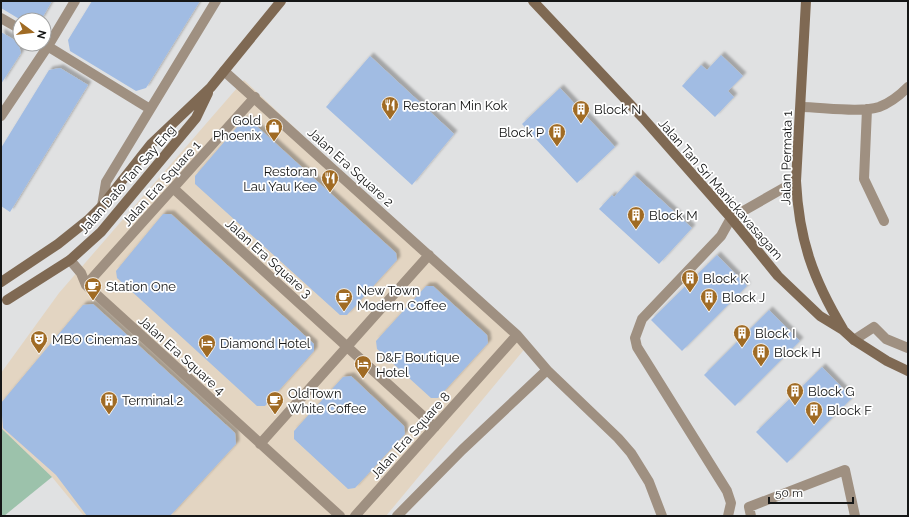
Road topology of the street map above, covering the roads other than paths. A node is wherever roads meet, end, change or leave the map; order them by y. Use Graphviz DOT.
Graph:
graph roads {
  1 [pos="75,1"];
  2 [pos="216,1"];
  3 [pos="281,1"];
  4 [pos="533,1"];
  5 [pos="806,1"];
  6 [pos="1,18"];
  7 [pos="12,24"];
  8 [pos="52,36"];
  9 [pos="52,49"];
  10 [pos="42,52"];
  11 [pos="224,71"];
  12 [pos="211,87"];
  13 [pos="908,87"];
  14 [pos="255,97"];
  15 [pos="801,107"];
  16 [pos="150,109"];
  17 [pos="867,109"];
  18 [pos="1,116"];
  19 [pos="796,181"];
  20 [pos="173,188"];
  21 [pos="102,206"];
  22 [pos="731,218"];
  23 [pos="884,221"];
  24 [pos="429,255"];
  25 [pos="70,260"];
  26 [pos="1,282"];
  27 [pos="86,285"];
  28 [pos="7,300"];
  29 [pos="844,330"];
  30 [pos="517,335"];
  31 [pos="854,340"];
  32 [pos="347,347"];
  33 [pos="908,348"];
  34 [pos="547,370"];
  35 [pos="908,371"];
  36 [pos="435,427"];
  37 [pos="260,444"];
  38 [pos="750,512"];
  39 [pos="340,516"];
  40 [pos="355,516"];
  41 [pos="397,516"];
  42 [pos="662,516"];
  43 [pos="728,516"];
  44 [pos="855,516"];
  1 -- 8 [label="street"];
  2 -- 16 [label="street"];
  3 -- 11 [label="main road, Jalan Dato Tan Say Eng"];
  4 -- 22 [label="main road, Jalan Tan Sri Manickavasagam"];
  5 -- 15 [label="main road, Jalan Permata 1"];
  6 -- 7 [label="street"];
  9 -- 16 [label="street"];
  10 -- 18 [label="street"];
  11 -- 12 [label="main road, Jalan Dato Tan Say Eng"];
  11 -- 14 [label="street, Jalan Era Square 2"];
  12 -- 21 [label="main road, Jalan Dato Tan Say Eng"];
  12 -- 25 [label="main road, Jalan Dato Tan Say Eng"];
  13 -- 17 [label="street"];
  14 -- 20 [label="street, Jalan Era Square 1"];
  14 -- 24 [label="street, Jalan Era Square 2"];
  15 -- 17 [label="street"];
  15 -- 19 [label="main road, Jalan Permata 1"];
  16 -- 21 [label="street"];
  17 -- 23 [label="street"];
  19 -- 22 [label="street"];
  19 -- 29 [label="main road, Jalan Permata 1"];
  20 -- 27 [label="street, Jalan Era Square 1"];
  20 -- 32 [label="street, Jalan Era Square 3"];
  21 -- 26 [label="main road, Jalan Dato Tan Say Eng"];
  22 -- 29 [label="main road, Jalan Tan Sri Manickavasagam"];
  22 -- 43 [label="street"];
  24 -- 30 [label="street, Jalan Era Square 2"];
  24 -- 32 [label="street"];
  25 -- 27 [label="street, Jalan Era Square 4"];
  25 -- 28 [label="main road, Jalan Dato Tan Say Eng"];
  27 -- 37 [label="street, Jalan Era Square 4"];
  29 -- 31 [label="main road, Jalan Tan Sri Manickavasagam"];
  30 -- 34 [label="street, Jalan Era Square 2"];
  30 -- 36 [label="street, Jalan Era Square 8"];
  31 -- 33 [label="street"];
  31 -- 35 [label="main road, Jalan Tan Sri Manickavasagam"];
  32 -- 36 [label="street, Jalan Era Square 3"];
  32 -- 37 [label="street"];
  34 -- 41 [label="street"];
  34 -- 42 [label="street, Jalan Era Square 2"];
  36 -- 40 [label="street, Jalan Era Square 8"];
  37 -- 39 [label="street, Jalan Era Square 4"];
  38 -- 44 [label="street"];
}
